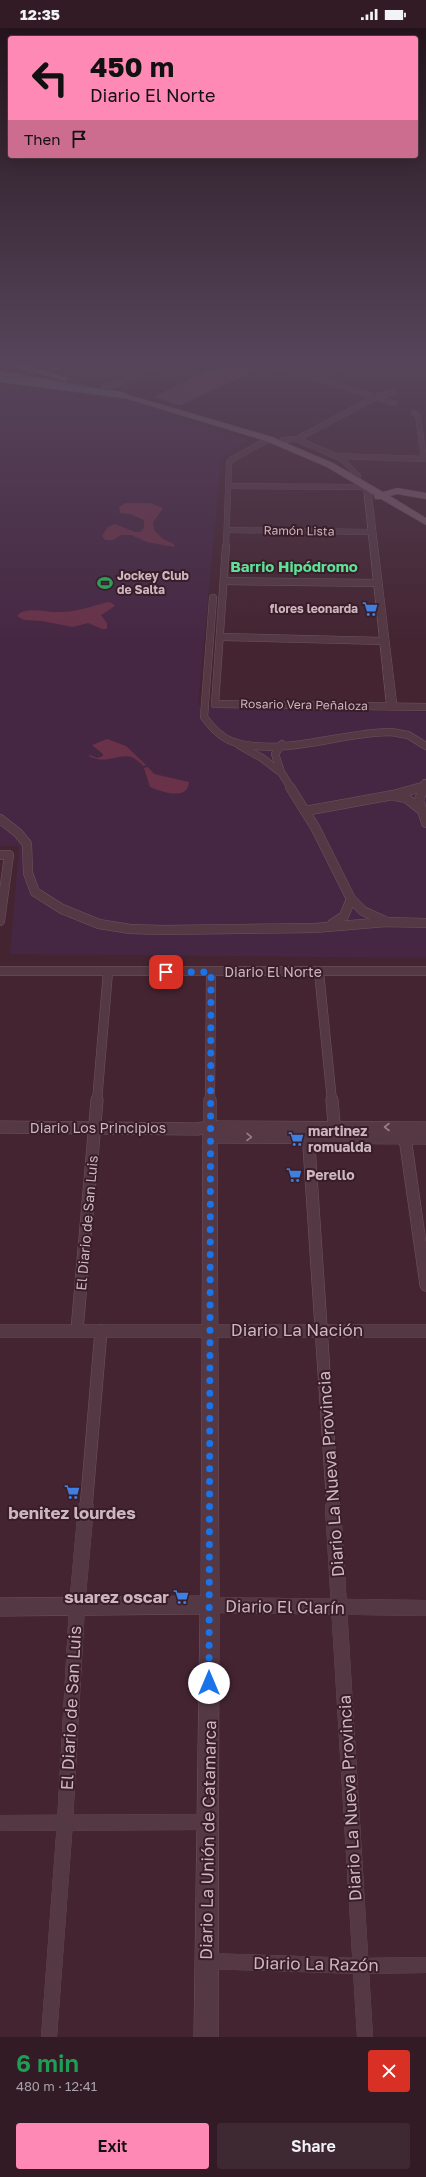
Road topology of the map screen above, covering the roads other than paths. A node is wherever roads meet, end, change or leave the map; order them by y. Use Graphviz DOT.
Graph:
graph roads {
  1 [pos="242,455"];
  2 [pos="309,455"];
  3 [pos="318,455"];
  4 [pos="334,455"];
  5 [pos="337,456"];
  6 [pos="371,458"];
  7 [pos="425,459"];
  8 [pos="366,463"];
  9 [pos="362,479"];
  10 [pos="381,485"];
  11 [pos="229,486"];
  12 [pos="426,495"];
  13 [pos="385,496"];
  14 [pos="368,502"];
  15 [pos="426,517"];
  16 [pos="426,522"];
  17 [pos="227,530"];
  18 [pos="372,532"];
  19 [pos="225,581"];
  20 [pos="378,583"];
  21 [pos="213,598"];
  22 [pos="222,637"];
  23 [pos="384,641"];
  24 [pos="215,704"];
  25 [pos="392,707"];
  26 [pos="426,708"];
  27 [pos="204,717"];
  28 [pos="236,743"];
  29 [pos="282,744"];
  30 [pos="426,746"];
  31 [pos="283,774"];
  32 [pos="424,784"];
  33 [pos="393,795"];
  34 [pos="420,809"];
  35 [pos="305,811"];
  36 [pos="0,818"];
  37 [pos="426,823"];
  38 [pos="5,855"];
  39 [pos="351,899"];
  40 [pos="0,921"];
  41 [pos="386,922"];
  42 [pos="426,923"];
  43 [pos="329,926"];
  44 [pos="0,971"];
  45 [pos="426,971"];
  46 [pos="108,972"];
  47 [pos="211,972"];
  48 [pos="319,972"];
  49 [pos="0,1128"];
  50 [pos="95,1128"];
  51 [pos="426,1128"];
  52 [pos="206,1131"];
  53 [pos="308,1132"];
  54 [pos="335,1132"];
  55 [pos="404,1133"];
  56 [pos="426,1138"];
  57 [pos="426,1285"];
  58 [pos="210,1329"];
  59 [pos="321,1329"];
  60 [pos="77,1330"];
  61 [pos="0,1331"];
  62 [pos="100,1331"];
  63 [pos="426,1331"];
  64 [pos="210,1605"];
  65 [pos="77,1606"];
  66 [pos="0,1607"];
  67 [pos="340,1608"];
  68 [pos="426,1608"];
  69 [pos="65,1822"];
  70 [pos="208,1822"];
  71 [pos="0,1823"];
  72 [pos="206,1960"];
  73 [pos="426,1965"];
  74 [pos="360,1966"];
  75 [pos="48,2037"];
  76 [pos="206,2037"];
  77 [pos="365,2037"];
  1 -- 11 [label="street"];
  2 -- 9 [label="main road"];
  3 -- 9 [label="main road"];
  4 -- 5 [label="street"];
  5 -- 6 [label="street"];
  5 -- 9 [label="street"];
  6 -- 7 [label="street"];
  6 -- 8 [label="street"];
  9 -- 10 [label="main road"];
  9 -- 11 [label="street"];
  9 -- 13 [label="main road"];
  9 -- 14 [label="street"];
  10 -- 12 [label="main road"];
  10 -- 13 [label="main road"];
  11 -- 17 [label="street"];
  12 -- 13 [label="main road"];
  13 -- 14 [label="street"];
  13 -- 15 [label="main road"];
  13 -- 16 [label="main road"];
  14 -- 18 [label="street"];
  17 -- 18 [label="street, Ramón Lista"];
  17 -- 19 [label="street"];
  18 -- 20 [label="street"];
  19 -- 20 [label="street"];
  19 -- 22 [label="street"];
  20 -- 23 [label="street"];
  21 -- 27 [label="street"];
  22 -- 23 [label="street"];
  22 -- 24 [label="street"];
  23 -- 25 [label="street"];
  24 -- 25 [label="street, Rosario Vera Peñaloza"];
  24 -- 27 [label="street"];
  25 -- 26 [label="street, Rosario Vera Peñaloza"];
  27 -- 28 [label="street"];
  28 -- 29 [label="street"];
  28 -- 31 [label="street"];
  29 -- 30 [label="street"];
  29 -- 31 [label="street"];
  31 -- 35 [label="street"];
  32 -- 33 [label="street"];
  32 -- 34 [label="street"];
  33 -- 34 [label="street"];
  33 -- 35 [label="street"];
  34 -- 37 [label="street"];
  35 -- 39 [label="street"];
  36 -- 43 [label="street"];
  38 -- 40 [label="street"];
  39 -- 41 [label="street"];
  39 -- 43 [label="street"];
  41 -- 42 [label="street"];
  41 -- 43 [label="street"];
  44 -- 46 [label="street, Diario El Norte"];
  45 -- 48 [label="street, Diario El Norte"];
  46 -- 47 [label="street, Diario El Norte"];
  46 -- 50 [label="street, El Diario de San Luis"];
  47 -- 48 [label="street, Diario El Norte"];
  47 -- 52 [label="street, Diario La Unión de Catamarca"];
  48 -- 54 [label="street"];
  49 -- 50 [label="street, Diario Los Principios"];
  50 -- 52 [label="street, Diario Los Principios"];
  50 -- 60 [label="street, El Diario de San Luis"];
  51 -- 55 [label="street, Diario Los Principios"];
  52 -- 53 [label="street, Diario Los Principios"];
  52 -- 58 [label="street, Diario La Unión de Catamarca"];
  53 -- 54 [label="street, Diario Los Principios"];
  53 -- 59 [label="street, Diario La Nueva Provincia"];
  54 -- 55 [label="street, Diario Los Principios"];
  55 -- 56 [label="street, Diario Los Principios"];
  55 -- 57 [label="street"];
  58 -- 59 [label="street, Diario La Nación"];
  58 -- 62 [label="street, Diario La Nación"];
  58 -- 64 [label="street, Diario La Unión de Catamarca"];
  59 -- 63 [label="street, Diario La Nación"];
  59 -- 67 [label="street, Diario La Nueva Provincia"];
  60 -- 61 [label="street, Diario La Nación"];
  60 -- 62 [label="street, Diario La Nación"];
  62 -- 65 [label="street, El Diario de San Luis"];
  64 -- 65 [label="street, Diario El Clarín"];
  64 -- 67 [label="street, Diario El Clarín"];
  64 -- 70 [label="street, Diario La Unión de Catamarca"];
  65 -- 66 [label="street, Diario El Clarín"];
  65 -- 69 [label="street, El Diario de San Luis"];
  67 -- 68 [label="street, Diario El Clarín"];
  67 -- 74 [label="street, Diario La Nueva Provincia"];
  69 -- 70 [label="street"];
  69 -- 71 [label="street"];
  69 -- 75 [label="street, El Diario de San Luis"];
  70 -- 72 [label="street, Diario La Unión de Catamarca"];
  72 -- 74 [label="street, Diario La Razón"];
  72 -- 76 [label="street, Diario La Unión de Catamarca"];
  73 -- 74 [label="street, Diario La Razón"];
  74 -- 77 [label="street, Diario La Nueva Provincia"];
}
